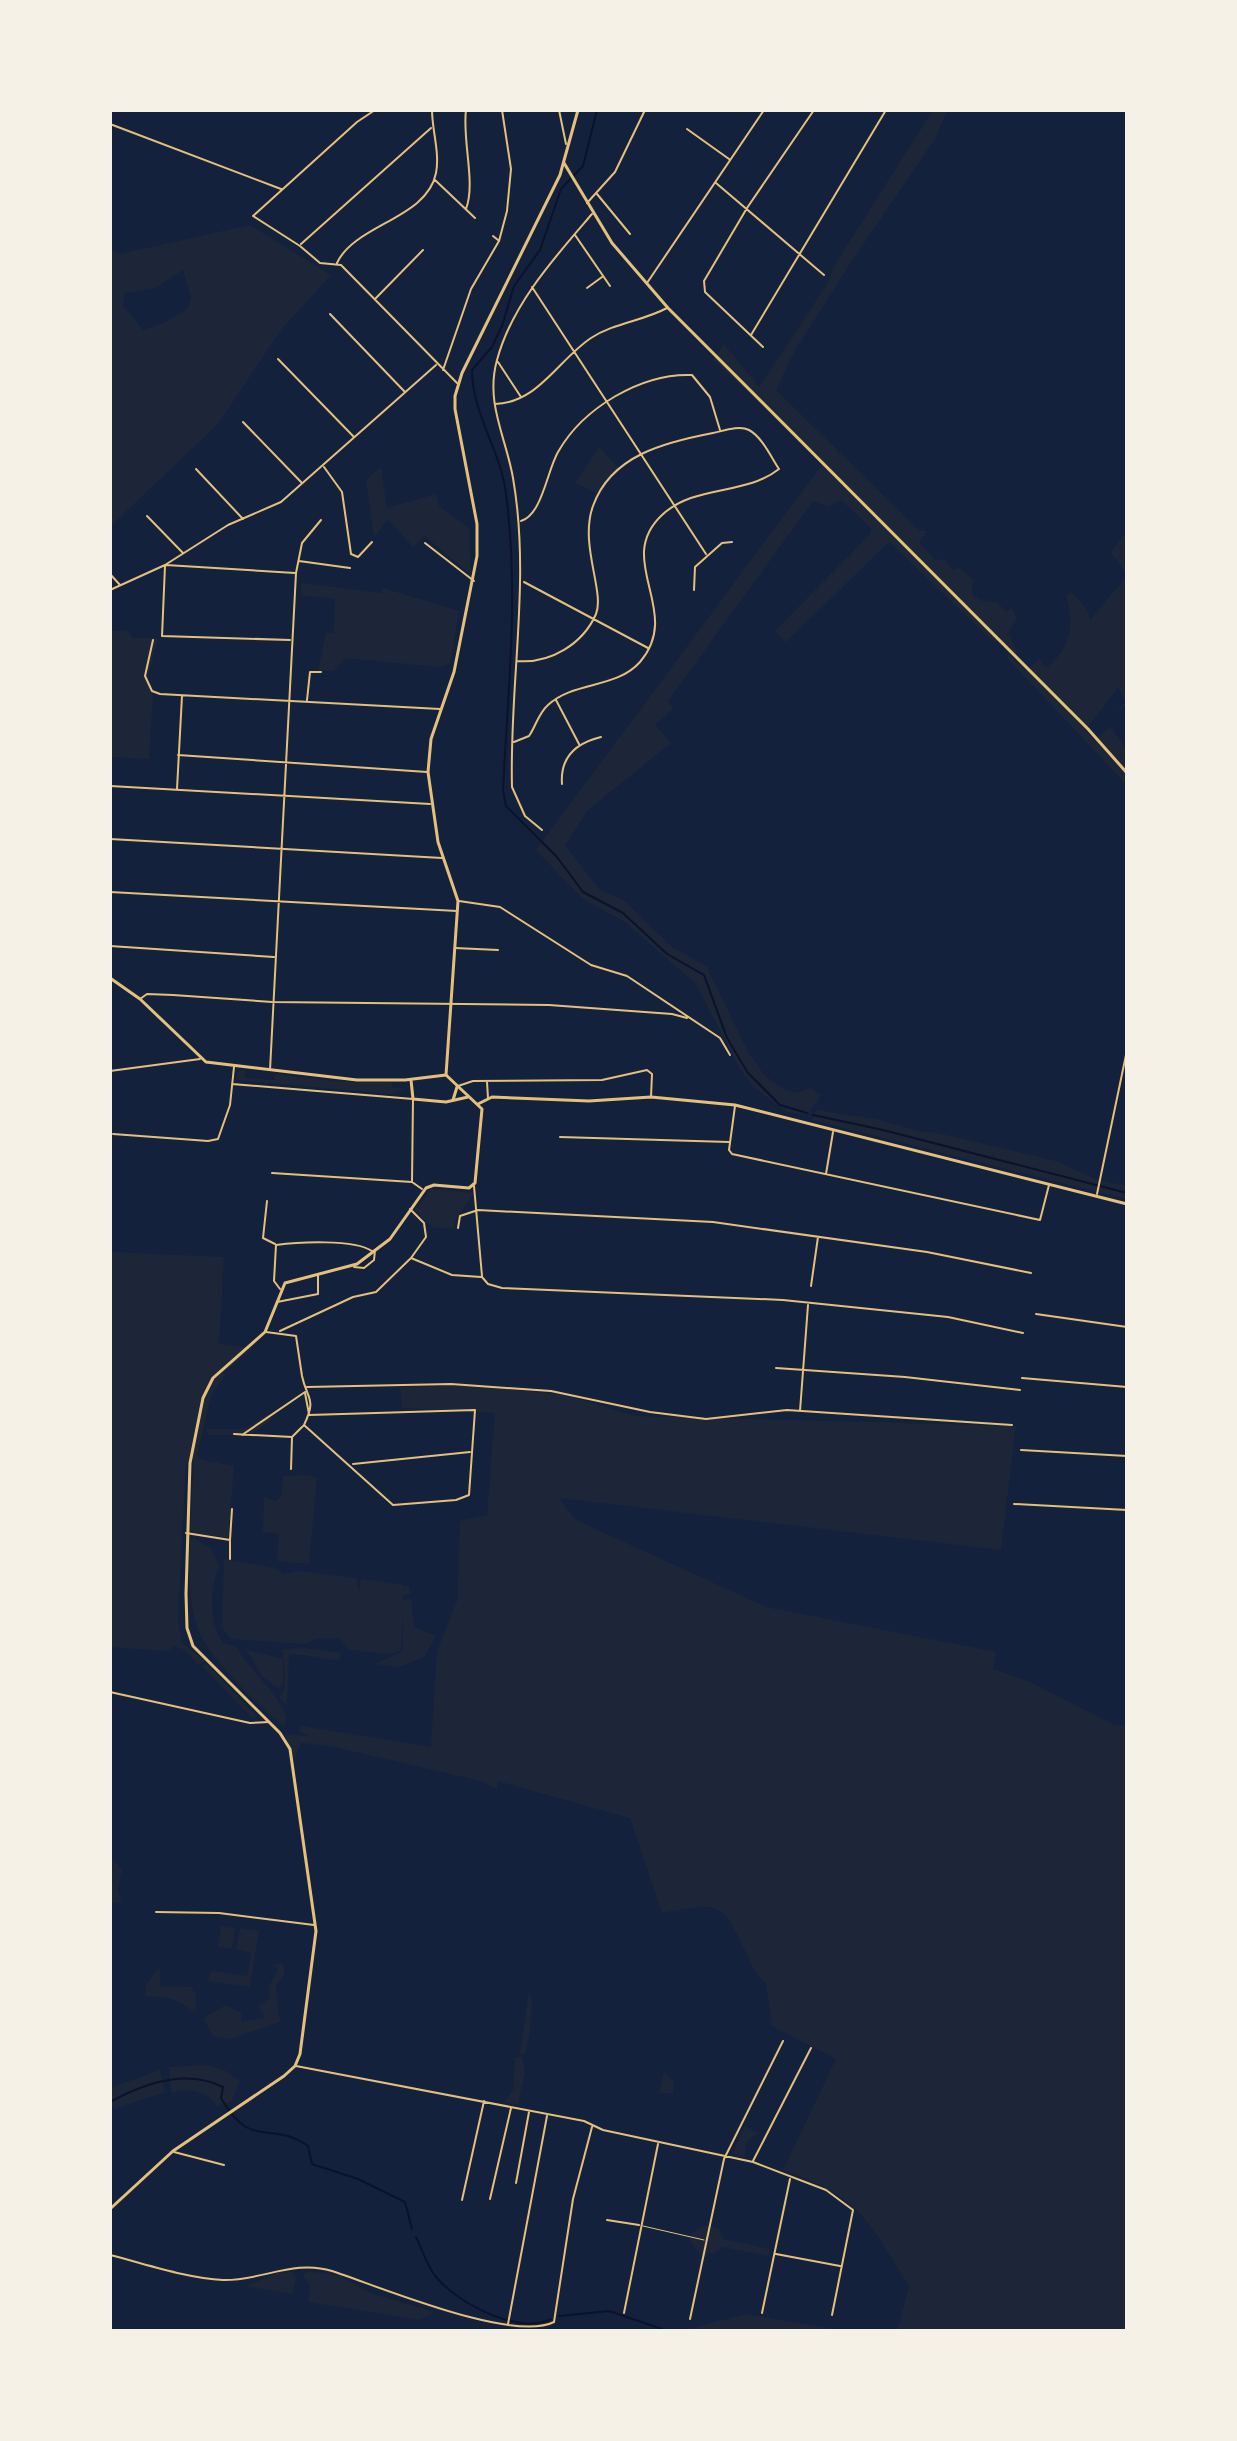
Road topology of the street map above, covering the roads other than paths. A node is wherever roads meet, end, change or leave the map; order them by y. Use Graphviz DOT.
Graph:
graph roads {
  1 [pos="375,110"];
  2 [pos="432,110"];
  3 [pos="466,110"];
  4 [pos="502,110"];
  5 [pos="559,110"];
  6 [pos="578,110"];
  7 [pos="645,110"];
  8 [pos="764,110"];
  9 [pos="814,110"];
  10 [pos="886,110"];
  11 [pos="110,124"];
  12 [pos="432,128"];
  13 [pos="687,129"];
  14 [pos="568,147"];
  15 [pos="730,160"];
  16 [pos="564,163"];
  17 [pos="434,179"];
  18 [pos="715,182"];
  19 [pos="282,190"];
  20 [pos="596,194"];
  21 [pos="587,203"];
  22 [pos="747,208"];
  23 [pos="466,209"];
  24 [pos="592,214"];
  25 [pos="475,218"];
  26 [pos="574,234"];
  27 [pos="630,234"];
  28 [pos="493,236"];
  29 [pos="499,241"];
  30 [pos="300,246"];
  31 [pos="423,250"];
  32 [pos="800,254"];
  33 [pos="336,264"];
  34 [pos="824,275"];
  35 [pos="603,276"];
  36 [pos="647,284"];
  37 [pos="610,286"];
  38 [pos="532,287"];
  39 [pos="587,288"];
  40 [pos="375,299"];
  41 [pos="668,308"];
  42 [pos="330,314"];
  43 [pos="751,335"];
  44 [pos="763,347"];
  45 [pos="574,351"];
  46 [pos="278,359"];
  47 [pos="497,359"];
  48 [pos="436,364"];
  49 [pos="442,371"];
  50 [pos="458,384"];
  51 [pos="406,393"];
  52 [pos="522,398"];
  53 [pos="607,402"];
  54 [pos="493,404"];
  55 [pos="243,422"];
  56 [pos="720,431"];
  57 [pos="355,438"];
  58 [pos="640,455"];
  59 [pos="323,466"];
  60 [pos="196,469"];
  61 [pos="301,483"];
  62 [pos="674,506"];
  63 [pos="147,516"];
  64 [pos="244,520"];
  65 [pos="321,520"];
  66 [pos="518,521"];
  67 [pos="372,542"];
  68 [pos="732,542"];
  69 [pos="425,543"];
  70 [pos="183,554"];
  71 [pos="706,554"];
  72 [pos="298,561"];
  73 [pos="165,565"];
  74 [pos="350,568"];
  75 [pos="296,573"];
  76 [pos="110,574"];
  77 [pos="474,581"];
  78 [pos="522,581"];
  79 [pos="121,586"];
  80 [pos="110,590"];
  81 [pos="694,590"];
  82 [pos="593,619"];
  83 [pos="153,640"];
  84 [pos="292,640"];
  85 [pos="649,649"];
  86 [pos="517,661"];
  87 [pos="321,672"];
  88 [pos="182,695"];
  89 [pos="555,699"];
  90 [pos="289,700"];
  91 [pos="307,701"];
  92 [pos="441,710"];
  93 [pos="601,737"];
  94 [pos="514,742"];
  95 [pos="579,745"];
  96 [pos="178,755"];
  97 [pos="284,762"];
  98 [pos="428,772"];
  99 [pos="1127,773"];
  100 [pos="562,784"];
  101 [pos="110,786"];
  102 [pos="177,789"];
  103 [pos="284,796"];
  104 [pos="431,804"];
  105 [pos="542,830"];
  106 [pos="110,839"];
  107 [pos="280,850"];
  108 [pos="443,857"];
  109 [pos="110,892"];
  110 [pos="278,901"];
  111 [pos="458,901"];
  112 [pos="458,911"];
  113 [pos="110,946"];
  114 [pos="454,948"];
  115 [pos="498,950"];
  116 [pos="275,957"];
  117 [pos="110,978"];
  118 [pos="140,999"];
  119 [pos="272,1002"];
  120 [pos="449,1002"];
  121 [pos="687,1018"];
  122 [pos="730,1055"];
  123 [pos="1126,1055"];
  124 [pos="200,1059"];
  125 [pos="234,1066"];
  126 [pos="270,1070"];
  127 [pos="110,1071"];
  128 [pos="446,1075"];
  129 [pos="411,1080"];
  130 [pos="487,1081"];
  131 [pos="232,1084"];
  132 [pos="457,1087"];
  133 [pos="468,1097"];
  134 [pos="651,1097"];
  135 [pos="488,1098"];
  136 [pos="413,1099"];
  137 [pos="453,1100"];
  138 [pos="478,1104"];
  139 [pos="735,1105"];
  140 [pos="833,1132"];
  141 [pos="113,1134"];
  142 [pos="560,1137"];
  143 [pos="730,1142"];
  144 [pos="272,1173"];
  145 [pos="826,1175"];
  146 [pos="412,1182"];
  147 [pos="1049,1185"];
  148 [pos="474,1186"];
  149 [pos="423,1190"];
  150 [pos="1096,1197"];
  151 [pos="267,1201"];
  152 [pos="1127,1204"];
  153 [pos="410,1209"];
  154 [pos="478,1210"];
  155 [pos="458,1228"];
  156 [pos="818,1237"];
  157 [pos="276,1245"];
  158 [pos="374,1251"];
  159 [pos="411,1258"];
  160 [pos="1031,1273"];
  161 [pos="318,1274"];
  162 [pos="482,1277"];
  163 [pos="811,1286"];
  164 [pos="280,1289"];
  165 [pos="276,1302"];
  166 [pos="808,1304"];
  167 [pos="1036,1314"];
  168 [pos="1127,1327"];
  169 [pos="265,1332"];
  170 [pos="279,1332"];
  171 [pos="1023,1333"];
  172 [pos="776,1368"];
  173 [pos="802,1370"];
  174 [pos="1022,1378"];
  175 [pos="307,1387"];
  176 [pos="1127,1387"];
  177 [pos="1020,1390"];
  178 [pos="305,1392"];
  179 [pos="800,1412"];
  180 [pos="309,1415"];
  181 [pos="304,1425"];
  182 [pos="1012,1425"];
  183 [pos="234,1434"];
  184 [pos="242,1435"];
  185 [pos="292,1437"];
  186 [pos="1021,1450"];
  187 [pos="471,1452"];
  188 [pos="1127,1456"];
  189 [pos="351,1465"];
  190 [pos="291,1469"];
  191 [pos="1014,1504"];
  192 [pos="232,1509"];
  193 [pos="1127,1510"];
  194 [pos="186,1533"];
  195 [pos="230,1540"];
  196 [pos="230,1559"];
  197 [pos="110,1692"];
  198 [pos="269,1722"];
  199 [pos="156,1912"];
  200 [pos="316,1925"];
  201 [pos="783,2041"];
  202 [pos="811,2048"];
  203 [pos="295,2066"];
  204 [pos="484,2101"];
  205 [pos="511,2107"];
  206 [pos="529,2111"];
  207 [pos="547,2114"];
  208 [pos="593,2126"];
  209 [pos="658,2142"];
  210 [pos="173,2151"];
  211 [pos="726,2155"];
  212 [pos="753,2162"];
  213 [pos="224,2165"];
  214 [pos="790,2178"];
  215 [pos="516,2183"];
  216 [pos="490,2199"];
  217 [pos="462,2200"];
  218 [pos="110,2209"];
  219 [pos="607,2220"];
  220 [pos="641,2226"];
  221 [pos="707,2240"];
  222 [pos="774,2254"];
  223 [pos="110,2255"];
  224 [pos="841,2266"];
  225 [pos="624,2313"];
  226 [pos="762,2313"];
  227 [pos="832,2315"];
  228 [pos="690,2319"];
  229 [pos="508,2324"];
  1 -- 19 [label="street"];
  2 -- 12 [label="street"];
  3 -- 23 [label="street"];
  4 -- 29 [label="street"];
  5 -- 14 [label="street"];
  6 -- 14 [label="main road"];
  7 -- 20 [label="street"];
  8 -- 15 [label="street"];
  9 -- 22 [label="street"];
  10 -- 32 [label="street"];
  11 -- 19 [label="street"];
  12 -- 17 [label="street"];
  12 -- 30 [label="street"];
  13 -- 15 [label="street"];
  14 -- 16 [label="main road"];
  15 -- 18 [label="street"];
  16 -- 21 [label="main road"];
  16 -- 50 [label="main road"];
  17 -- 23 [label="street"];
  17 -- 33 [label="street"];
  18 -- 22 [label="street"];
  18 -- 36 [label="street"];
  19 -- 30 [label="street"];
  20 -- 21 [label="street"];
  20 -- 27 [label="street"];
  21 -- 24 [label="main road"];
  22 -- 32 [label="street"];
  22 -- 43 [label="street"];
  23 -- 25 [label="street"];
  24 -- 26 [label="street"];
  24 -- 36 [label="main road"];
  26 -- 35 [label="street"];
  26 -- 38 [label="street"];
  28 -- 29 [label="street"];
  29 -- 49 [label="street"];
  30 -- 33 [label="street"];
  31 -- 40 [label="street"];
  32 -- 34 [label="street"];
  32 -- 43 [label="street"];
  33 -- 40 [label="street"];
  35 -- 37 [label="street"];
  35 -- 39 [label="street"];
  36 -- 41 [label="main road"];
  38 -- 45 [label="street"];
  38 -- 47 [label="street"];
  40 -- 48 [label="street"];
  41 -- 45 [label="street"];
  41 -- 99 [label="main road"];
  42 -- 51 [label="street"];
  43 -- 44 [label="street"];
  45 -- 52 [label="street"];
  45 -- 53 [label="street"];
  46 -- 57 [label="street"];
  47 -- 52 [label="street"];
  47 -- 54 [label="street"];
  48 -- 49 [label="street"];
  48 -- 51 [label="street"];
  49 -- 50 [label="street"];
  50 -- 77 [label="main road"];
  51 -- 57 [label="street"];
  52 -- 54 [label="street"];
  53 -- 56 [label="street"];
  53 -- 58 [label="street"];
  53 -- 66 [label="street"];
  54 -- 66 [label="street"];
  55 -- 61 [label="street"];
  56 -- 58 [label="street"];
  56 -- 62 [label="street"];
  57 -- 59 [label="street"];
  58 -- 62 [label="street"];
  58 -- 82 [label="street"];
  59 -- 61 [label="street"];
  59 -- 67 [label="street"];
  60 -- 64 [label="street"];
  61 -- 64 [label="street"];
  62 -- 71 [label="street"];
  62 -- 85 [label="street"];
  63 -- 70 [label="street"];
  64 -- 70 [label="street"];
  65 -- 72 [label="street"];
  66 -- 78 [label="street"];
  68 -- 71 [label="street"];
  69 -- 77 [label="street"];
  70 -- 73 [label="street"];
  71 -- 81 [label="street"];
  72 -- 74 [label="street"];
  72 -- 75 [label="street"];
  73 -- 75 [label="street"];
  73 -- 79 [label="street"];
  73 -- 84 [label="street"];
  75 -- 84 [label="street"];
  76 -- 79 [label="street"];
  77 -- 92 [label="main road"];
  78 -- 82 [label="street"];
  78 -- 86 [label="street"];
  79 -- 80 [label="street"];
  82 -- 85 [label="street"];
  82 -- 86 [label="street"];
  83 -- 88 [label="street"];
  84 -- 90 [label="street"];
  85 -- 89 [label="street"];
  86 -- 94 [label="street"];
  87 -- 91 [label="street"];
  88 -- 90 [label="street"];
  88 -- 96 [label="street"];
  89 -- 94 [label="street"];
  89 -- 95 [label="street"];
  90 -- 91 [label="street"];
  90 -- 97 [label="street"];
  91 -- 92 [label="street"];
  92 -- 98 [label="main road"];
  93 -- 95 [label="street"];
  94 -- 105 [label="street"];
  95 -- 100 [label="street"];
  96 -- 97 [label="street"];
  96 -- 102 [label="street"];
  97 -- 98 [label="street"];
  97 -- 103 [label="street"];
  98 -- 104 [label="main road"];
  101 -- 102 [label="street"];
  102 -- 103 [label="street"];
  103 -- 104 [label="street"];
  103 -- 107 [label="street"];
  104 -- 108 [label="main road"];
  106 -- 107 [label="street"];
  107 -- 108 [label="street"];
  107 -- 110 [label="street"];
  108 -- 111 [label="main road"];
  109 -- 110 [label="street"];
  110 -- 112 [label="street"];
  110 -- 116 [label="street"];
  111 -- 112 [label="main road"];
  111 -- 121 [label="street"];
  112 -- 114 [label="main road"];
  113 -- 116 [label="street"];
  114 -- 115 [label="street"];
  114 -- 120 [label="main road"];
  116 -- 119 [label="street"];
  117 -- 118 [label="main road"];
  118 -- 119 [label="street"];
  118 -- 124 [label="main road"];
  119 -- 120 [label="street"];
  119 -- 126 [label="street"];
  120 -- 121 [label="street"];
  120 -- 128 [label="main road"];
  121 -- 122 [label="street"];
  123 -- 150 [label="street"];
  124 -- 125 [label="main road"];
  124 -- 127 [label="street"];
  125 -- 126 [label="main road"];
  125 -- 131 [label="street"];
  126 -- 129 [label="main road"];
  128 -- 129 [label="main road"];
  128 -- 132 [label="main road"];
  129 -- 136 [label="main road"];
  130 -- 132 [label="street"];
  130 -- 134 [label="street"];
  130 -- 135 [label="street"];
  131 -- 136 [label="street"];
  131 -- 141 [label="street"];
  132 -- 133 [label="main road"];
  132 -- 137 [label="main road"];
  133 -- 137 [label="main road"];
  133 -- 138 [label="main road"];
  134 -- 135 [label="main road"];
  134 -- 139 [label="main road"];
  135 -- 138 [label="main road"];
  136 -- 137 [label="main road"];
  136 -- 146 [label="street"];
  138 -- 148 [label="main road"];
  139 -- 140 [label="main road"];
  139 -- 143 [label="street"];
  140 -- 145 [label="street"];
  140 -- 147 [label="main road"];
  142 -- 143 [label="street"];
  143 -- 145 [label="street"];
  144 -- 146 [label="street"];
  145 -- 147 [label="street"];
  146 -- 149 [label="street"];
  147 -- 150 [label="main road"];
  148 -- 149 [label="main road"];
  148 -- 154 [label="street"];
  149 -- 153 [label="main road"];
  150 -- 152 [label="main road"];
  151 -- 157 [label="street"];
  153 -- 158 [label="main road"];
  153 -- 159 [label="street"];
  154 -- 155 [label="street"];
  154 -- 156 [label="street"];
  154 -- 162 [label="street"];
  156 -- 160 [label="street"];
  156 -- 163 [label="street"];
  157 -- 158 [label="street"];
  157 -- 164 [label="street"];
  158 -- 161 [label="main road"];
  159 -- 162 [label="street"];
  159 -- 170 [label="street"];
  161 -- 164 [label="main road"];
  161 -- 165 [label="street"];
  162 -- 166 [label="street"];
  164 -- 165 [label="main road"];
  165 -- 169 [label="main road"];
  166 -- 171 [label="street"];
  166 -- 173 [label="street"];
  167 -- 168 [label="street"];
  169 -- 170 [label="street"];
  169 -- 194 [label="main road"];
  170 -- 175 [label="street"];
  172 -- 173 [label="street"];
  173 -- 177 [label="street"];
  173 -- 179 [label="street"];
  174 -- 176 [label="street"];
  175 -- 178 [label="street"];
  175 -- 179 [label="street"];
  175 -- 180 [label="street"];
  178 -- 180 [label="street"];
  178 -- 184 [label="street"];
  179 -- 182 [label="street"];
  180 -- 181 [label="street"];
  180 -- 187 [label="street"];
  181 -- 185 [label="street"];
  181 -- 189 [label="street"];
  183 -- 184 [label="street"];
  184 -- 185 [label="street"];
  185 -- 190 [label="street"];
  186 -- 188 [label="street"];
  187 -- 189 [label="street"];
  187 -- 189 [label="street"];
  191 -- 193 [label="street"];
  192 -- 195 [label="street"];
  194 -- 195 [label="street"];
  194 -- 198 [label="main road"];
  195 -- 196 [label="street"];
  197 -- 198 [label="street"];
  198 -- 200 [label="main road"];
  199 -- 200 [label="street"];
  200 -- 203 [label="main road"];
  201 -- 211 [label="street"];
  202 -- 212 [label="street"];
  203 -- 204 [label="street"];
  203 -- 210 [label="main road"];
  204 -- 205 [label="street"];
  204 -- 217 [label="street"];
  205 -- 206 [label="street"];
  205 -- 216 [label="street"];
  206 -- 207 [label="street"];
  206 -- 215 [label="street"];
  207 -- 208 [label="street"];
  207 -- 229 [label="street"];
  208 -- 209 [label="street"];
  208 -- 229 [label="street"];
  209 -- 211 [label="street"];
  209 -- 220 [label="street"];
  210 -- 213 [label="street"];
  210 -- 218 [label="main road"];
  211 -- 212 [label="street"];
  211 -- 221 [label="street"];
  212 -- 214 [label="street"];
  214 -- 222 [label="street"];
  214 -- 224 [label="street"];
  219 -- 220 [label="street"];
  220 -- 221 [label="lane"];
  220 -- 225 [label="street"];
  221 -- 228 [label="street"];
  222 -- 224 [label="street"];
  222 -- 226 [label="street"];
  223 -- 229 [label="street"];
  224 -- 227 [label="street"];
}
